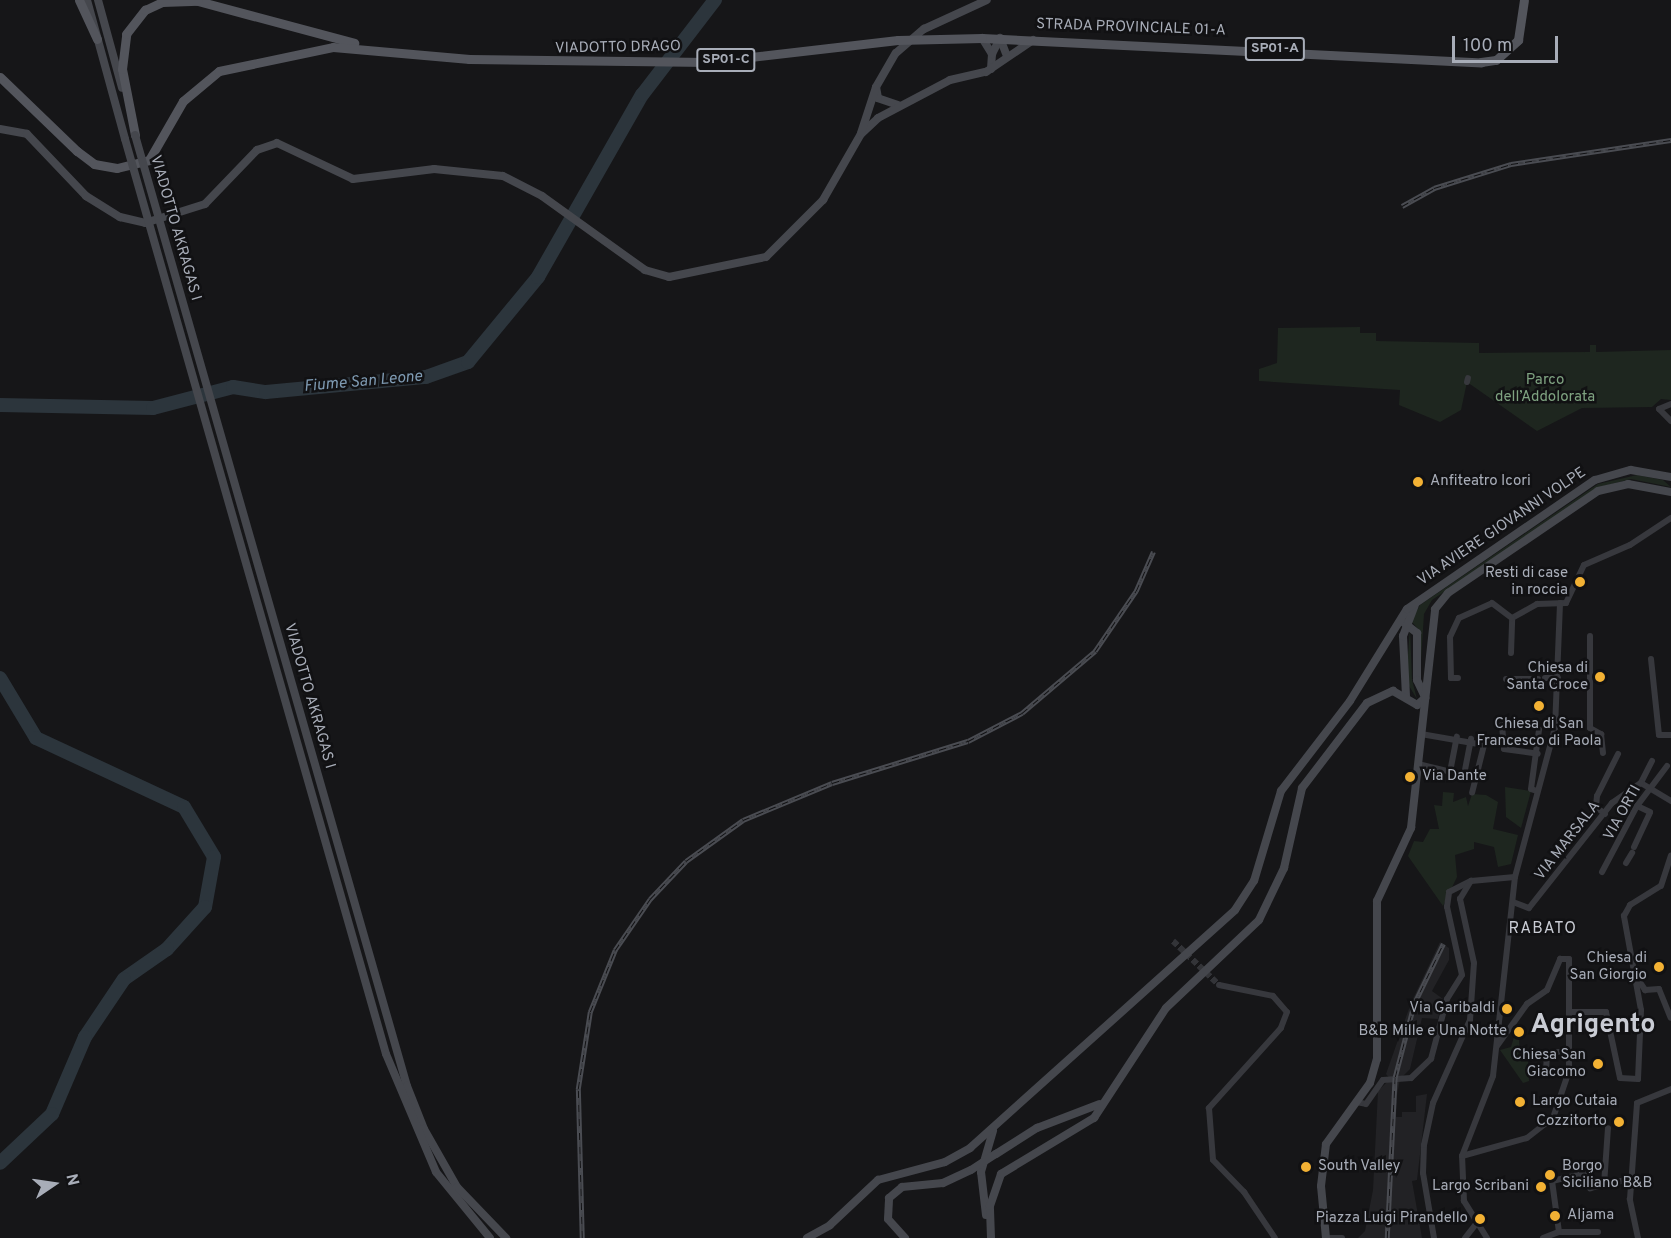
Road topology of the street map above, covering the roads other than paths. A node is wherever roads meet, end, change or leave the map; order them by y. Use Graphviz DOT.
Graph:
graph roads {
  1 [pos="79,0"];
  2 [pos="87,0"];
  3 [pos="98,0"];
  4 [pos="987,0"];
  5 [pos="1524,0"];
  6 [pos="196,1"];
  7 [pos="982,38"];
  8 [pos="999,38"];
  9 [pos="97,39"];
  10 [pos="1035,39"];
  11 [pos="366,46"];
  12 [pos="992,54"];
  13 [pos="1005,54"];
  14 [pos="991,69"];
  15 [pos="0,77"];
  16 [pos="876,87"];
  17 [pos="898,105"];
  18 [pos="0,129"];
  19 [pos="861,134"];
  20 [pos="130,137"];
  21 [pos="1671,404"];
  22 [pos="1671,421"];
  23 [pos="1671,477"];
  24 [pos="1671,492"];
  25 [pos="1671,518"];
  26 [pos="1418,600"];
  27 [pos="1563,603"];
  28 [pos="1512,618"];
  29 [pos="1395,622"];
  30 [pos="1406,622"];
  31 [pos="1590,636"];
  32 [pos="1511,653"];
  33 [pos="1651,659"];
  34 [pos="1458,678"];
  35 [pos="1558,678"];
  36 [pos="1506,679"];
  37 [pos="1425,698"];
  38 [pos="1410,700"];
  39 [pos="1423,715"];
  40 [pos="1502,724"];
  41 [pos="1539,730"];
  42 [pos="1421,734"];
  43 [pos="1671,735"];
  44 [pos="1457,737"];
  45 [pos="1471,739"];
  46 [pos="1603,753"];
  47 [pos="1538,754"];
  48 [pos="1618,754"];
  49 [pos="1652,761"];
  50 [pos="1418,764"];
  51 [pos="1667,766"];
  52 [pos="1450,772"];
  53 [pos="1641,783"];
  54 [pos="1648,789"];
  55 [pos="1537,791"];
  56 [pos="1472,793"];
  57 [pos="1671,801"];
  58 [pos="1637,806"];
  59 [pos="1605,814"];
  60 [pos="1671,856"];
  61 [pos="1626,862"];
  62 [pos="1602,872"];
  63 [pos="1515,877"];
  64 [pos="1471,881"];
  65 [pos="1513,902"];
  66 [pos="1633,972"];
  67 [pos="1219,985"];
  68 [pos="1572,1012"];
  69 [pos="1671,1018"];
  70 [pos="1496,1047"];
  71 [pos="1570,1051"];
  72 [pos="1546,1072"];
  73 [pos="1671,1089"];
  74 [pos="1110,1095"];
  75 [pos="1356,1102"];
  76 [pos="1553,1118"];
  77 [pos="1585,1124"];
  78 [pos="1608,1128"];
  79 [pos="993,1129"];
  80 [pos="1462,1156"];
  81 [pos="1630,1179"];
  82 [pos="1604,1185"];
  83 [pos="1476,1224"];
  84 [pos="1559,1232"];
  85 [pos="1598,1232"];
  86 [pos="991,1237"];
  87 [pos="490,1238"];
  88 [pos="506,1238"];
  89 [pos="807,1238"];
  90 [pos="906,1238"];
  91 [pos="1275,1238"];
  92 [pos="1326,1238"];
  93 [pos="1342,1238"];
  94 [pos="1434,1238"];
  95 [pos="1465,1238"];
  96 [pos="1487,1238"];
  97 [pos="1543,1238"];
  98 [pos="1638,1238"];
  1 -- 9 [label="main road"];
  2 -- 9 [label="main road"];
  3 -- 20 [label="main road"];
  4 -- 16 [label="main road"];
  5 -- 10 [label="main road, STRADA PROVINCIALE 01-A / SP01-A"];
  6 -- 11 [label="main road"];
  6 -- 20 [label="main road"];
  7 -- 8 [label="main road, STRADA PROVINCIALE 01-A / SP01-A"];
  7 -- 11 [label="main road, VIADOTTO DRAGO / SP01-C, bridge"];
  7 -- 12 [label="main road"];
  8 -- 10 [label="main road, STRADA PROVINCIALE 01-A / SP01-A"];
  8 -- 12 [label="main road"];
  8 -- 13 [label="main road"];
  9 -- 20 [label="main road"];
  10 -- 13 [label="main road"];
  11 -- 15 [label="main road"];
  12 -- 14 [label="main road"];
  13 -- 14 [label="main road"];
  14 -- 17 [label="main road"];
  16 -- 17 [label="main road"];
  16 -- 19 [label="main road"];
  17 -- 19 [label="main road"];
  18 -- 19 [label="main road"];
  20 -- 87 [label="main road, VIADOTTO AKRAGAS I, bridge"];
  20 -- 88 [label="main road, VIADOTTO AKRAGAS I, bridge"];
  21 -- 22 [label="street"];
  23 -- 26 [label="main road, VIA AVIERE GIOVANNI VOLPE"];
  24 -- 37 [label="main road"];
  25 -- 27 [label="street"];
  26 -- 29 [label="main road, VIA AVIERE GIOVANNI VOLPE"];
  26 -- 30 [label="main road"];
  27 -- 28 [label="street"];
  27 -- 35 [label="street"];
  28 -- 32 [label="street"];
  28 -- 34 [label="street"];
  29 -- 30 [label="main road"];
  29 -- 79 [label="main road, VIA AVIERE GIOVANNI VOLPE"];
  30 -- 37 [label="main road"];
  30 -- 38 [label="main road"];
  31 -- 46 [label="street"];
  33 -- 43 [label="street"];
  35 -- 36 [label="street"];
  35 -- 55 [label="street"];
  37 -- 38 [label="main road"];
  37 -- 39 [label="main road"];
  38 -- 39 [label="main road"];
  38 -- 74 [label="main road"];
  39 -- 42 [label="main road"];
  40 -- 47 [label="street"];
  41 -- 47 [label="street"];
  42 -- 44 [label="street"];
  42 -- 50 [label="main road"];
  44 -- 45 [label="street"];
  44 -- 52 [label="street"];
  45 -- 52 [label="street"];
  45 -- 56 [label="street"];
  47 -- 55 [label="street"];
  48 -- 59 [label="street"];
  49 -- 53 [label="street"];
  50 -- 52 [label="street"];
  50 -- 75 [label="main road"];
  51 -- 54 [label="street, VIA ORTI"];
  53 -- 54 [label="street"];
  53 -- 59 [label="street, VIA MARSALA"];
  54 -- 57 [label="street"];
  54 -- 58 [label="street, VIA ORTI"];
  55 -- 63 [label="street"];
  58 -- 61 [label="street"];
  58 -- 62 [label="street, VIA ORTI"];
  59 -- 65 [label="street, VIA MARSALA"];
  60 -- 66 [label="street"];
  63 -- 64 [label="street"];
  63 -- 65 [label="street"];
  64 -- 75 [label="street"];
  64 -- 94 [label="street"];
  65 -- 70 [label="street"];
  66 -- 68 [label="street"];
  66 -- 69 [label="street"];
  67 -- 91 [label="street"];
  68 -- 70 [label="street"];
  68 -- 71 [label="street"];
  70 -- 80 [label="street"];
  71 -- 72 [label="street"];
  71 -- 76 [label="street"];
  73 -- 81 [label="street"];
  74 -- 86 [label="main road"];
  74 -- 90 [label="main road, bridge"];
  75 -- 92 [label="main road"];
  76 -- 77 [label="street"];
  76 -- 80 [label="street"];
  78 -- 82 [label="street"];
  79 -- 86 [label="main road"];
  79 -- 89 [label="main road, VIA AVIERE GIOVANNI VOLPE"];
  80 -- 83 [label="street"];
  81 -- 82 [label="street"];
  81 -- 98 [label="street"];
  82 -- 84 [label="street"];
  83 -- 95 [label="street"];
  83 -- 96 [label="street"];
  84 -- 85 [label="street"];
  84 -- 97 [label="street"];
  92 -- 93 [label="street"];
}
